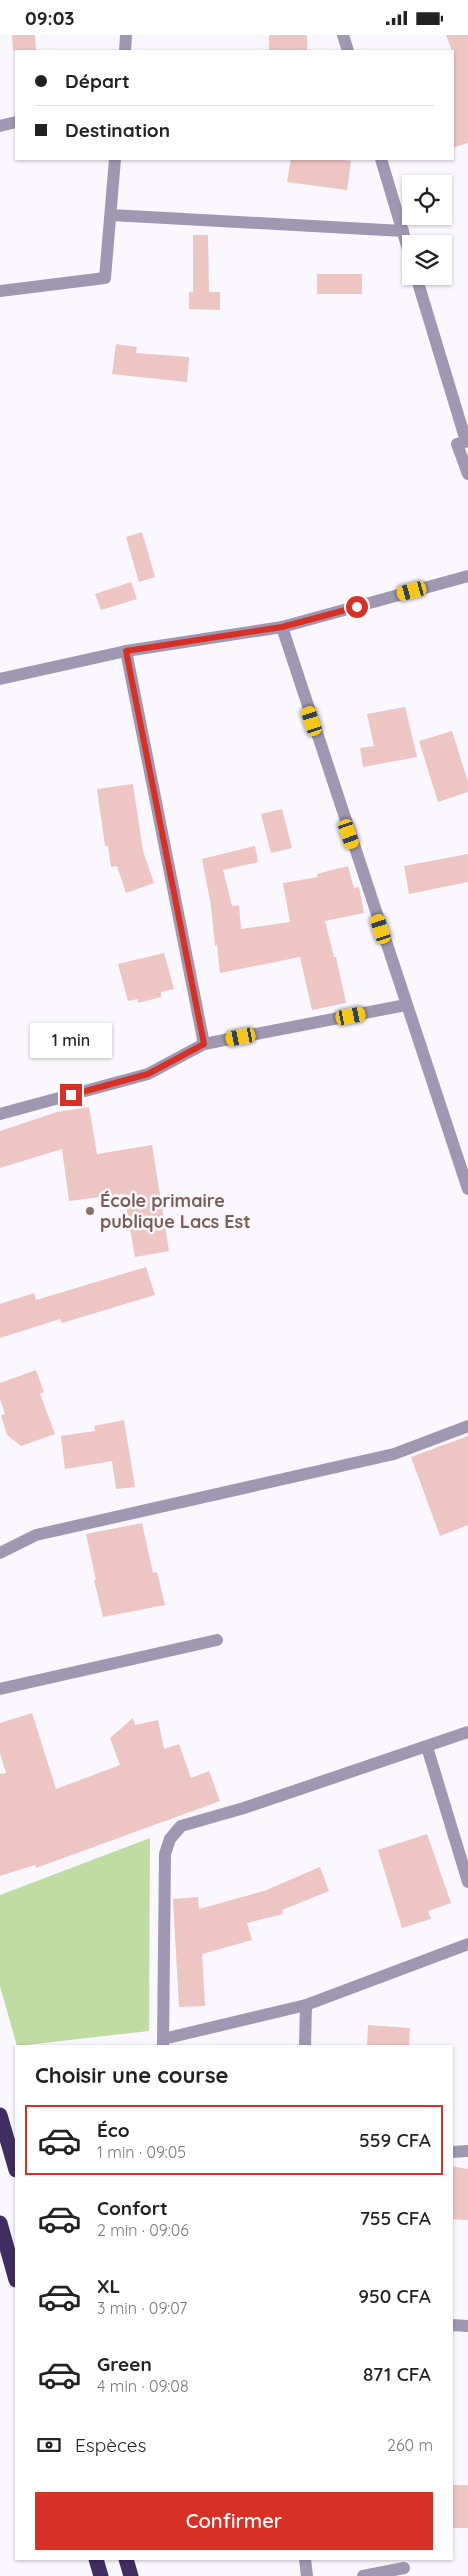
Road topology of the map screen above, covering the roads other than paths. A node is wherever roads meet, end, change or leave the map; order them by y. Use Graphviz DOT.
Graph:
graph roads {
  1 [pos="126,35"];
  2 [pos="343,35"];
  3 [pos="125,50"];
  4 [pos="348,50"];
  5 [pos="15,122"];
  6 [pos="0,127"];
  7 [pos="115,160"];
  8 [pos="381,160"];
  9 [pos="110,215"];
  10 [pos="403,231"];
  11 [pos="404,235"];
  12 [pos="419,285"];
  13 [pos="0,291"];
  14 [pos="467,441"];
  15 [pos="468,473"];
  16 [pos="468,576"];
  17 [pos="282,627"];
  18 [pos="126,651"];
  19 [pos="0,679"];
  20 [pos="406,1005"];
  21 [pos="204,1044"];
  22 [pos="0,1114"];
  23 [pos="468,1189"];
  24 [pos="468,1426"];
  25 [pos="0,1553"];
  26 [pos="217,1640"];
  27 [pos="0,1689"];
  28 [pos="468,1732"];
  29 [pos="427,1747"];
  30 [pos="468,1882"];
  31 [pos="468,1943"];
  32 [pos="306,2005"];
  33 [pos="163,2043"];
  34 [pos="305,2045"];
  35 [pos="0,2115"];
  36 [pos="13,2151"];
  37 [pos="468,2151"];
  38 [pos="453,2152"];
  39 [pos="15,2164"];
  40 [pos="0,2223"];
  41 [pos="15,2276"];
  42 [pos="453,2325"];
  43 [pos="468,2326"];
  44 [pos="96,2560"];
  45 [pos="126,2560"];
  46 [pos="305,2560"];
  47 [pos="404,2568"];
  48 [pos="101,2576"];
  49 [pos="131,2576"];
  50 [pos="307,2576"];
  51 [pos="363,2576"];
  1 -- 3 [label="street"];
  2 -- 4 [label="street"];
  5 -- 6 [label="street"];
  7 -- 9 [label="street"];
  8 -- 10 [label="street"];
  9 -- 10 [label="street"];
  9 -- 13 [label="street"];
  10 -- 11 [label="street"];
  12 -- 14 [label="street"];
  14 -- 15 [label="street"];
  16 -- 17 [label="street"];
  17 -- 18 [label="street"];
  17 -- 20 [label="street"];
  18 -- 19 [label="street"];
  18 -- 21 [label="street"];
  20 -- 21 [label="street"];
  20 -- 23 [label="street"];
  21 -- 22 [label="street"];
  24 -- 25 [label="street"];
  26 -- 27 [label="street"];
  28 -- 29 [label="street"];
  29 -- 30 [label="street"];
  29 -- 33 [label="street"];
  31 -- 32 [label="street"];
  32 -- 33 [label="street"];
  32 -- 34 [label="street"];
  35 -- 36 [label="highway"];
  36 -- 39 [label="highway"];
  37 -- 38 [label="street"];
  40 -- 41 [label="highway"];
  42 -- 43 [label="street"];
  44 -- 48 [label="highway"];
  45 -- 49 [label="highway"];
  46 -- 50 [label="street"];
  47 -- 51 [label="street"];
}
